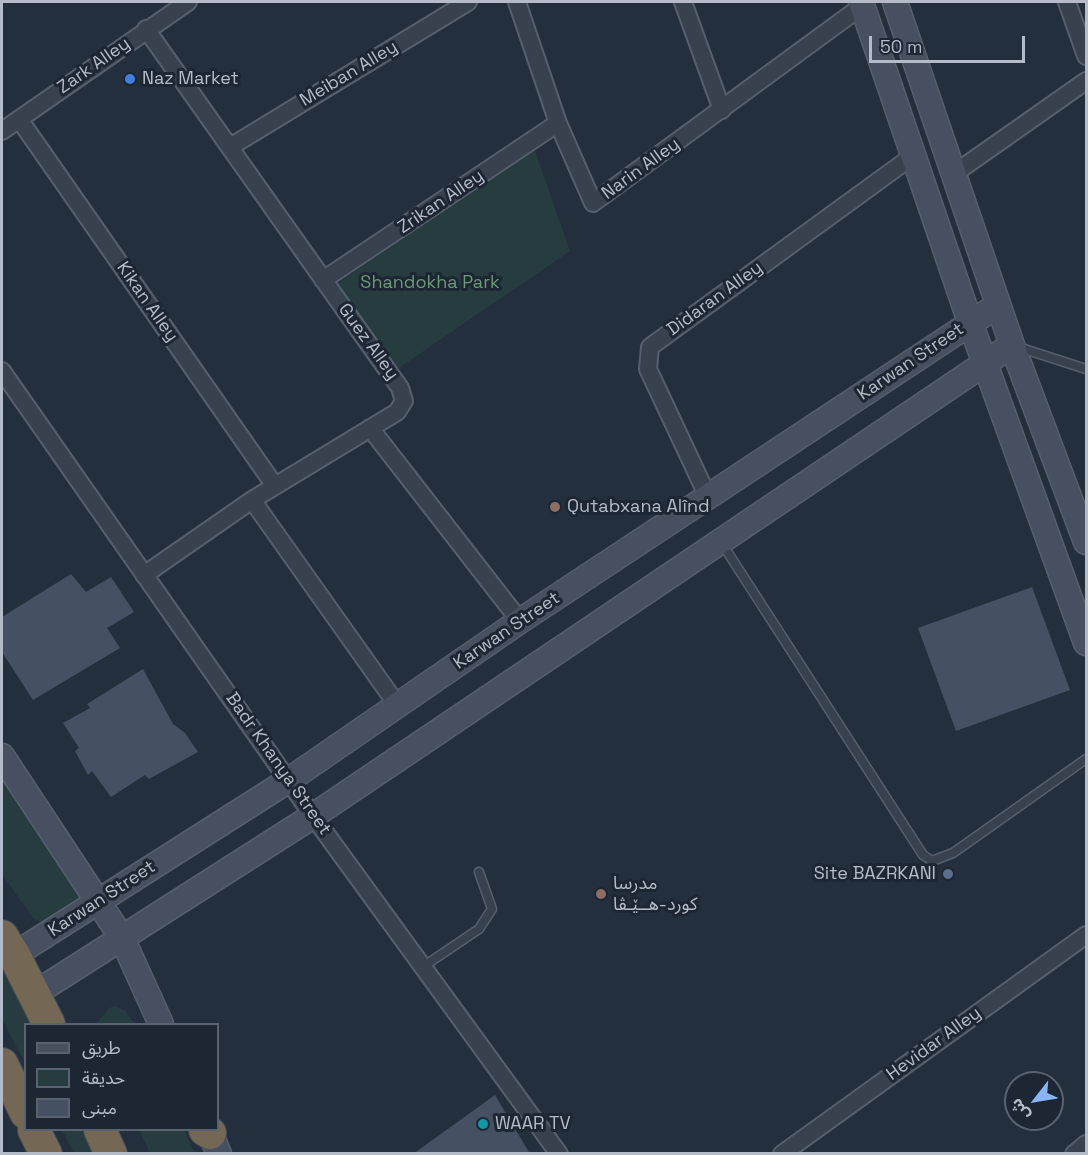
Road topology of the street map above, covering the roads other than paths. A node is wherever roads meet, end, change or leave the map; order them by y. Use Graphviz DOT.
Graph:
graph roads {
  1 [pos="188,2"];
  2 [pos="468,2"];
  3 [pos="517,2"];
  4 [pos="683,2"];
  5 [pos="896,2"];
  6 [pos="1068,2"];
  7 [pos="861,4"];
  8 [pos="146,29"];
  9 [pos="1086,56"];
  10 [pos="1086,81"];
  11 [pos="722,110"];
  12 [pos="19,119"];
  13 [pos="558,123"];
  14 [pos="2,131"];
  15 [pos="230,147"];
  16 [pos="914,154"];
  17 [pos="955,174"];
  18 [pos="323,280"];
  19 [pos="998,304"];
  20 [pos="970,322"];
  21 [pos="1012,345"];
  22 [pos="985,363"];
  23 [pos="1086,369"];
  24 [pos="2,371"];
  25 [pos="370,428"];
  26 [pos="275,486"];
  27 [pos="708,497"];
  28 [pos="252,500"];
  29 [pos="720,542"];
  30 [pos="1086,542"];
  31 [pos="144,575"];
  32 [pos="520,621"];
  33 [pos="1086,644"];
  34 [pos="398,706"];
  35 [pos="2,756"];
  36 [pos="1086,759"];
  37 [pos="289,780"];
  38 [pos="313,816"];
  39 [pos="479,872"];
  40 [pos="99,902"];
  41 [pos="1086,935"];
  42 [pos="122,938"];
  43 [pos="8,945"];
  44 [pos="424,966"];
  45 [pos="34,994"];
  46 [pos="48,1023"];
  47 [pos="161,1023"];
  48 [pos="2,1064"];
  49 [pos="24,1109"];
  50 [pos="34,1131"];
  51 [pos="100,1131"];
  52 [pos="1086,1144"];
  53 [pos="46,1154"];
  54 [pos="111,1154"];
  55 [pos="559,1154"];
  56 [pos="782,1154"];
  57 [pos="1074,1154"];
  1 -- 8 [label="street, Zark Alley"];
  2 -- 15 [label="street, Meiban Alley"];
  3 -- 13 [label="street, Narin Alley"];
  4 -- 11 [label="street"];
  5 -- 17 [label="main road"];
  6 -- 9 [label="street"];
  7 -- 11 [label="street, Narin Alley"];
  7 -- 16 [label="main road"];
  8 -- 12 [label="street, Zark Alley"];
  8 -- 15 [label="street, Guez Alley"];
  10 -- 17 [label="street"];
  11 -- 13 [label="street, Narin Alley"];
  12 -- 14 [label="street, Zark Alley"];
  12 -- 26 [label="street, Kikan Alley"];
  13 -- 18 [label="street, Zrikan Alley"];
  15 -- 18 [label="street, Guez Alley"];
  16 -- 20 [label="main road"];
  16 -- 27 [label="street, Didaran Alley"];
  17 -- 19 [label="main road"];
  18 -- 25 [label="street, Guez Alley"];
  19 -- 20 [label="main road, Karwan Street"];
  19 -- 21 [label="main road"];
  20 -- 22 [label="main road"];
  20 -- 27 [label="main road, Karwan Street"];
  21 -- 22 [label="main road"];
  21 -- 23 [label="lane"];
  21 -- 30 [label="main road"];
  22 -- 29 [label="main road"];
  22 -- 33 [label="main road"];
  24 -- 31 [label="street, Badr Khanya Street"];
  25 -- 26 [label="street, Guez Alley"];
  25 -- 32 [label="street"];
  26 -- 28 [label="street, Guez Alley"];
  27 -- 32 [label="main road, Karwan Street"];
  28 -- 31 [label="street, Guez Alley"];
  28 -- 34 [label="street"];
  29 -- 36 [label="lane"];
  29 -- 38 [label="main road"];
  31 -- 37 [label="street, Badr Khanya Street"];
  32 -- 34 [label="main road, Karwan Street"];
  34 -- 37 [label="main road, Karwan Street"];
  35 -- 40 [label="main road"];
  37 -- 38 [label="street, Badr Khanya Street"];
  37 -- 40 [label="main road, Karwan Street"];
  38 -- 42 [label="main road"];
  38 -- 44 [label="street, Badr Khanya Street"];
  39 -- 44 [label="lane"];
  40 -- 42 [label="main road"];
  40 -- 43 [label="main road, Karwan Street"];
  41 -- 56 [label="street, Hevidar Alley"];
  42 -- 45 [label="main road"];
  42 -- 47 [label="main road"];
  43 -- 45 [label="highway"];
  44 -- 55 [label="street, Badr Khanya Street"];
  45 -- 46 [label="highway"];
  48 -- 49 [label="highway"];
  50 -- 53 [label="highway"];
  51 -- 54 [label="highway"];
  52 -- 57 [label="street"];
}
